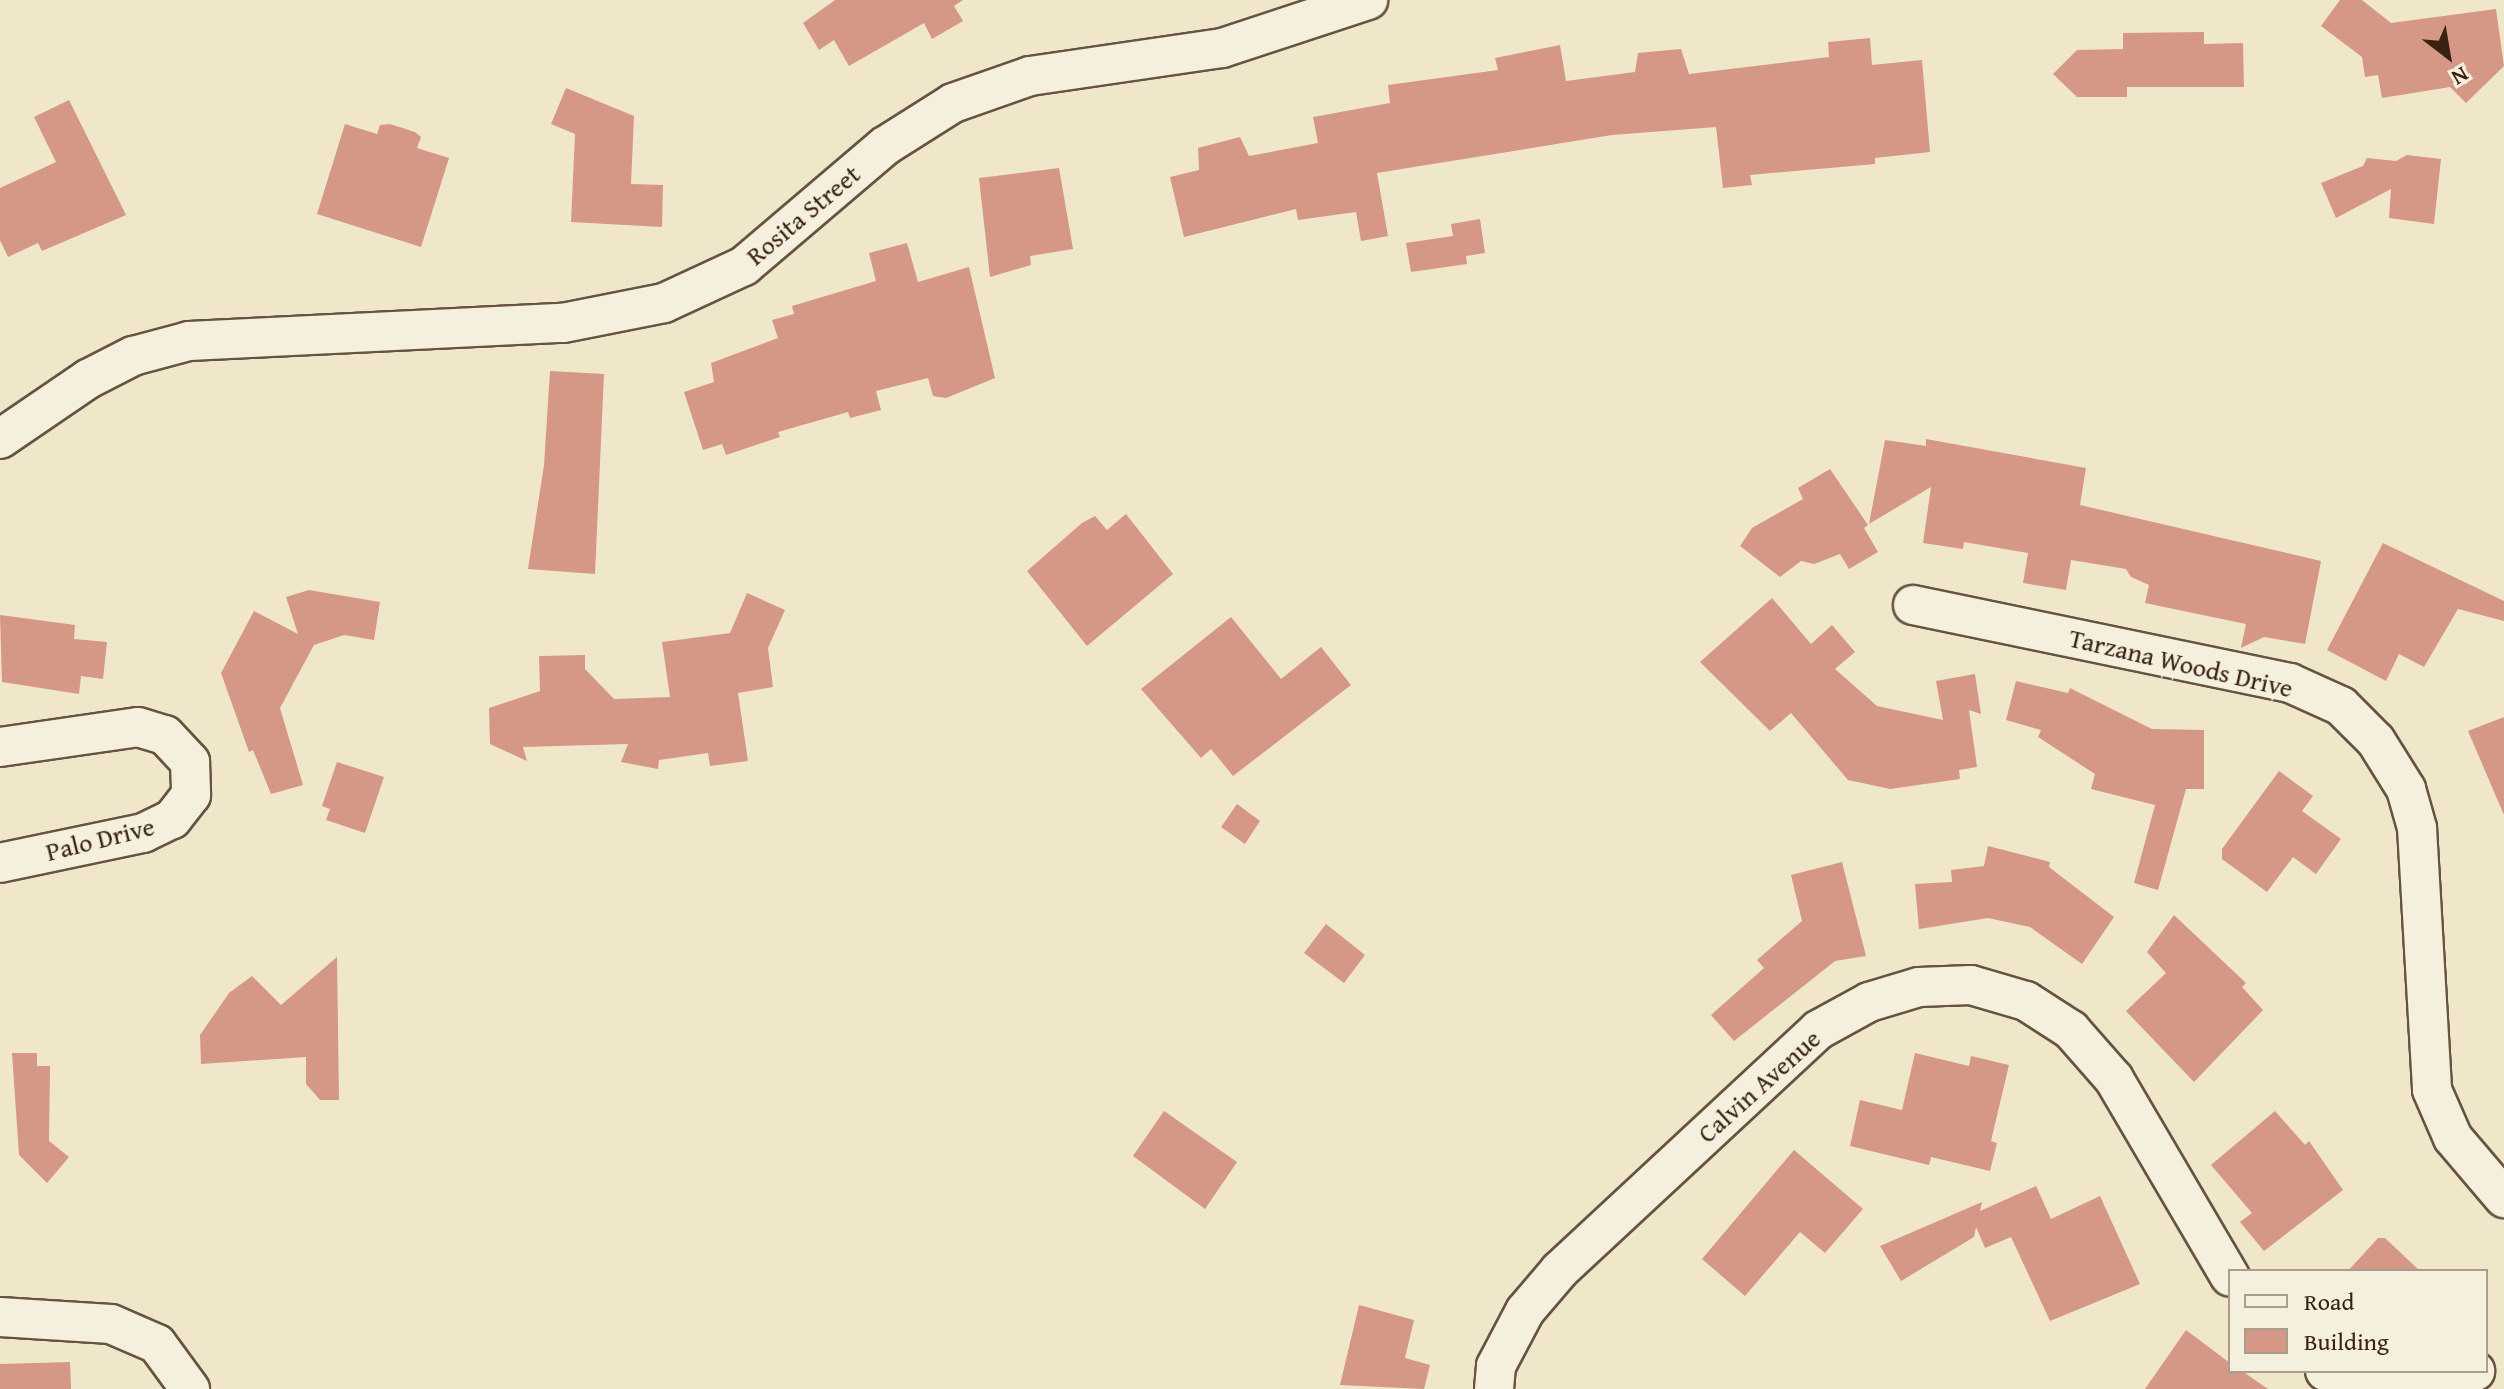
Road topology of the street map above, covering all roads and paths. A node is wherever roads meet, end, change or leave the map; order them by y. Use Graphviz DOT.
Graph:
graph roads {
  1 [pos="1368,0"];
  2 [pos="0,439"];
  3 [pos="1913,605"];
  4 [pos="0,747"];
  5 [pos="0,863"];
  6 [pos="2504,1198"];
  7 [pos="2228,1274"];
  8 [pos="0,1317"];
  9 [pos="2331,1373"];
  10 [pos="2470,1373"];
  11 [pos="190,1389"];
  12 [pos="1494,1389"];
  13 [pos="2381,1389"];
  1 -- 2 [label="street, Rosita Street"];
  3 -- 6 [label="street, Tarzana Woods Drive"];
  4 -- 5 [label="street, Palo Drive"];
  7 -- 12 [label="street, Calvin Avenue"];
  8 -- 11 [label="street"];
  9 -- 13 [label="street"];
  10 -- 13 [label="street"];
}
